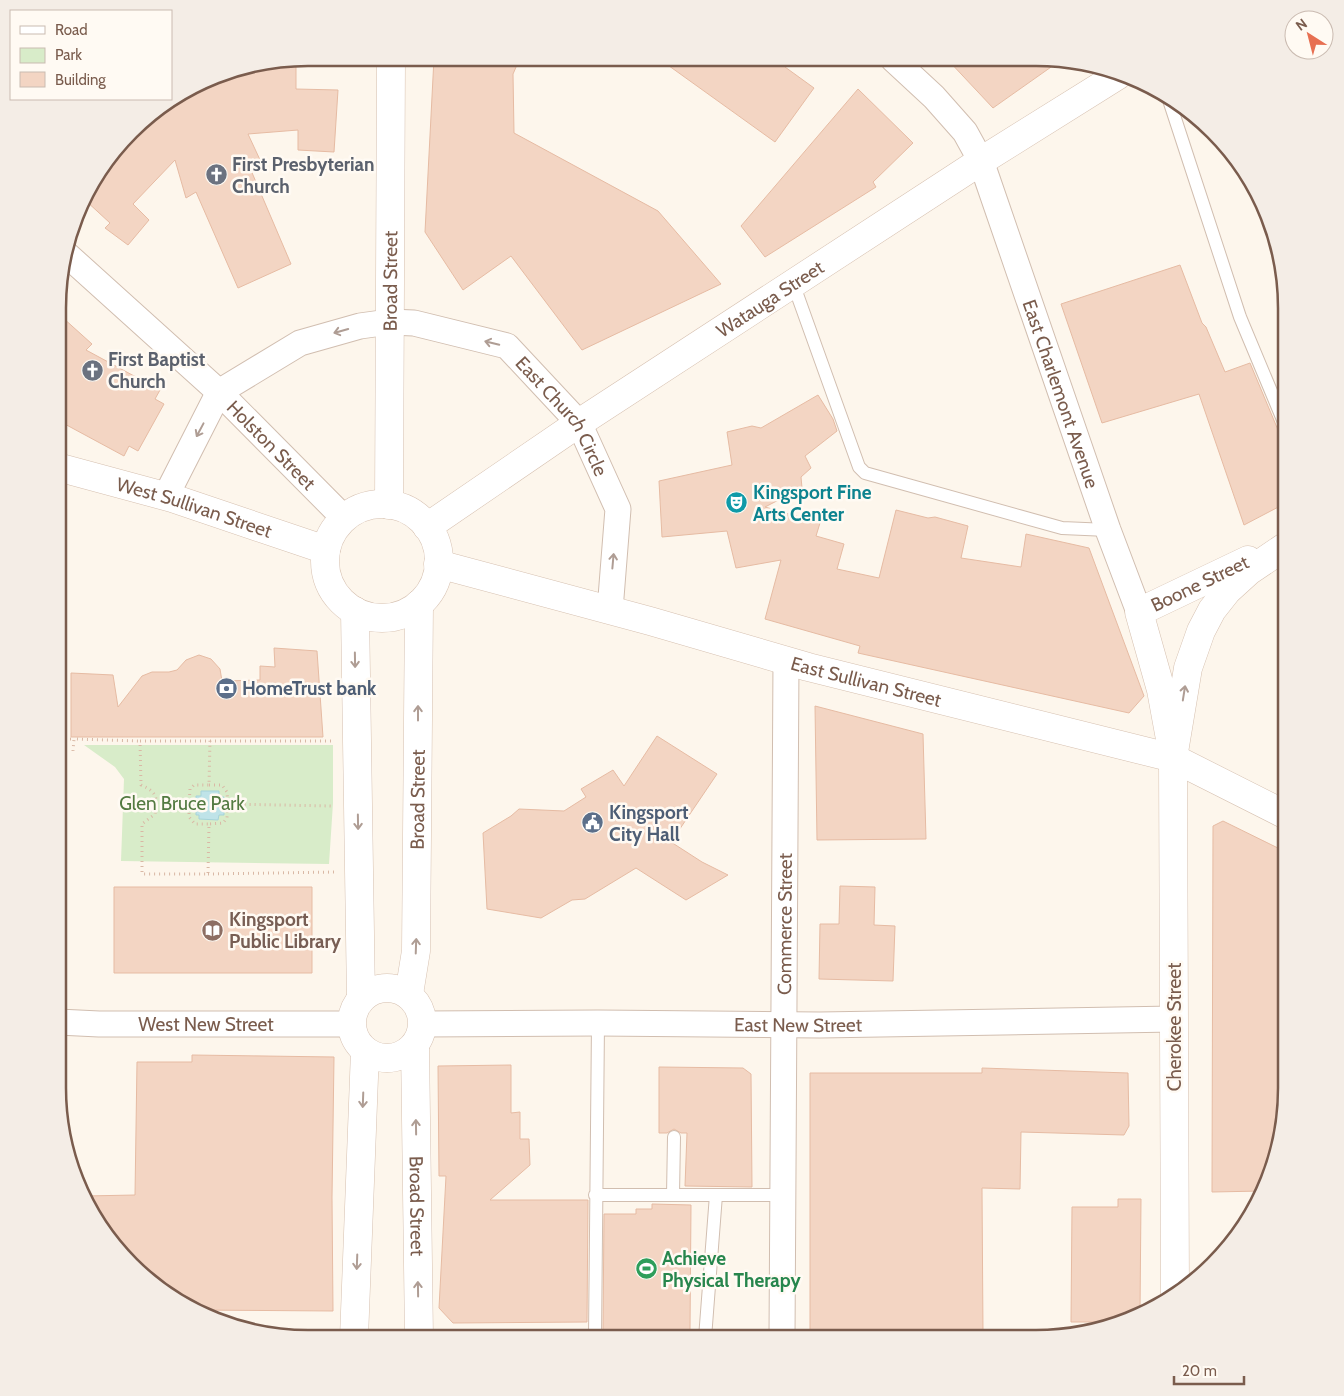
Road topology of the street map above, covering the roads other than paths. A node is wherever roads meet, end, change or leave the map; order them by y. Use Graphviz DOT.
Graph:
graph roads {
  1 [pos="391,66"];
  2 [pos="900,66"];
  3 [pos="1112,79"];
  4 [pos="1175,110"];
  5 [pos="981,161"];
  6 [pos="72,259"];
  7 [pos="793,283"];
  8 [pos="389,322"];
  9 [pos="219,392"];
  10 [pos="1278,408"];
  11 [pos="579,423"];
  12 [pos="66,469"];
  13 [pos="166,496"];
  14 [pos="389,504"];
  15 [pos="344,518"];
  16 [pos="427,527"];
  17 [pos="1108,530"];
  18 [pos="1278,548"];
  19 [pos="326,550"];
  20 [pos="1278,550"];
  21 [pos="438,564"];
  22 [pos="419,604"];
  23 [pos="610,610"];
  24 [pos="354,611"];
  25 [pos="1139,612"];
  26 [pos="786,661"];
  27 [pos="1173,758"];
  28 [pos="1278,811"];
  29 [pos="409,994"];
  30 [pos="361,999"];
  31 [pos="1174,1019"];
  32 [pos="66,1022"];
  33 [pos="598,1023"];
  34 [pos="352,1024"];
  35 [pos="784,1025"];
  36 [pos="419,1035"];
  37 [pos="365,1051"];
  38 [pos="674,1137"];
  39 [pos="595,1195"];
  40 [pos="673,1195"];
  41 [pos="716,1195"];
  42 [pos="783,1195"];
  43 [pos="1175,1286"];
  44 [pos="354,1330"];
  45 [pos="419,1330"];
  46 [pos="594,1330"];
  47 [pos="706,1330"];
  48 [pos="782,1330"];
  1 -- 8 [label="street, Broad Street"];
  2 -- 5 [label="street, East Charlemont Avenue"];
  3 -- 5 [label="street, Watauga Street"];
  4 -- 10 [label="lane"];
  5 -- 7 [label="street, Watauga Street"];
  5 -- 17 [label="street, East Charlemont Avenue"];
  6 -- 9 [label="street, Holston Street"];
  7 -- 11 [label="street, Watauga Street"];
  7 -- 17 [label="lane"];
  8 -- 9 [label="street, East Church Circle, one-way"];
  11 -- 8 [label="street, East Church Circle, one-way"];
  8 -- 14 [label="street, Broad Street"];
  9 -- 13 [label="street, one-way"];
  9 -- 15 [label="street, Holston Street"];
  11 -- 16 [label="street, Watauga Street"];
  23 -- 11 [label="street, East Church Circle, one-way"];
  12 -- 13 [label="street, West Sullivan Street"];
  13 -- 19 [label="street, West Sullivan Street"];
  14 -- 15 [label="street"];
  14 -- 16 [label="street"];
  15 -- 19 [label="street"];
  16 -- 21 [label="street"];
  17 -- 25 [label="street, East Charlemont Avenue"];
  18 -- 25 [label="street, Boone Street"];
  19 -- 24 [label="street"];
  27 -- 20 [label="street, one-way"];
  21 -- 22 [label="street"];
  21 -- 23 [label="street, East Sullivan Street"];
  22 -- 24 [label="street"];
  29 -- 22 [label="street, Broad Street, one-way"];
  23 -- 26 [label="street, East Sullivan Street"];
  24 -- 30 [label="street, one-way"];
  25 -- 27 [label="street, East Charlemont Avenue"];
  26 -- 27 [label="street, East Sullivan Street"];
  26 -- 35 [label="street, Commerce Street"];
  27 -- 28 [label="street, East Sullivan Street"];
  27 -- 31 [label="street, Cherokee Street"];
  29 -- 30 [label="street"];
  29 -- 36 [label="street"];
  30 -- 34 [label="street"];
  31 -- 35 [label="street, East New Street"];
  31 -- 43 [label="street, Cherokee Street"];
  32 -- 34 [label="street, West New Street"];
  33 -- 35 [label="street, East New Street"];
  33 -- 36 [label="street, East New Street"];
  33 -- 39 [label="lane"];
  34 -- 37 [label="street"];
  35 -- 42 [label="street, Commerce Street"];
  36 -- 37 [label="street"];
  45 -- 36 [label="street, Broad Street, one-way"];
  37 -- 44 [label="street, one-way"];
  38 -- 40 [label="lane"];
  39 -- 40 [label="lane"];
  39 -- 46 [label="lane"];
  40 -- 41 [label="lane"];
  41 -- 42 [label="lane"];
  41 -- 47 [label="lane"];
  42 -- 48 [label="street, Commerce Street"];
}
